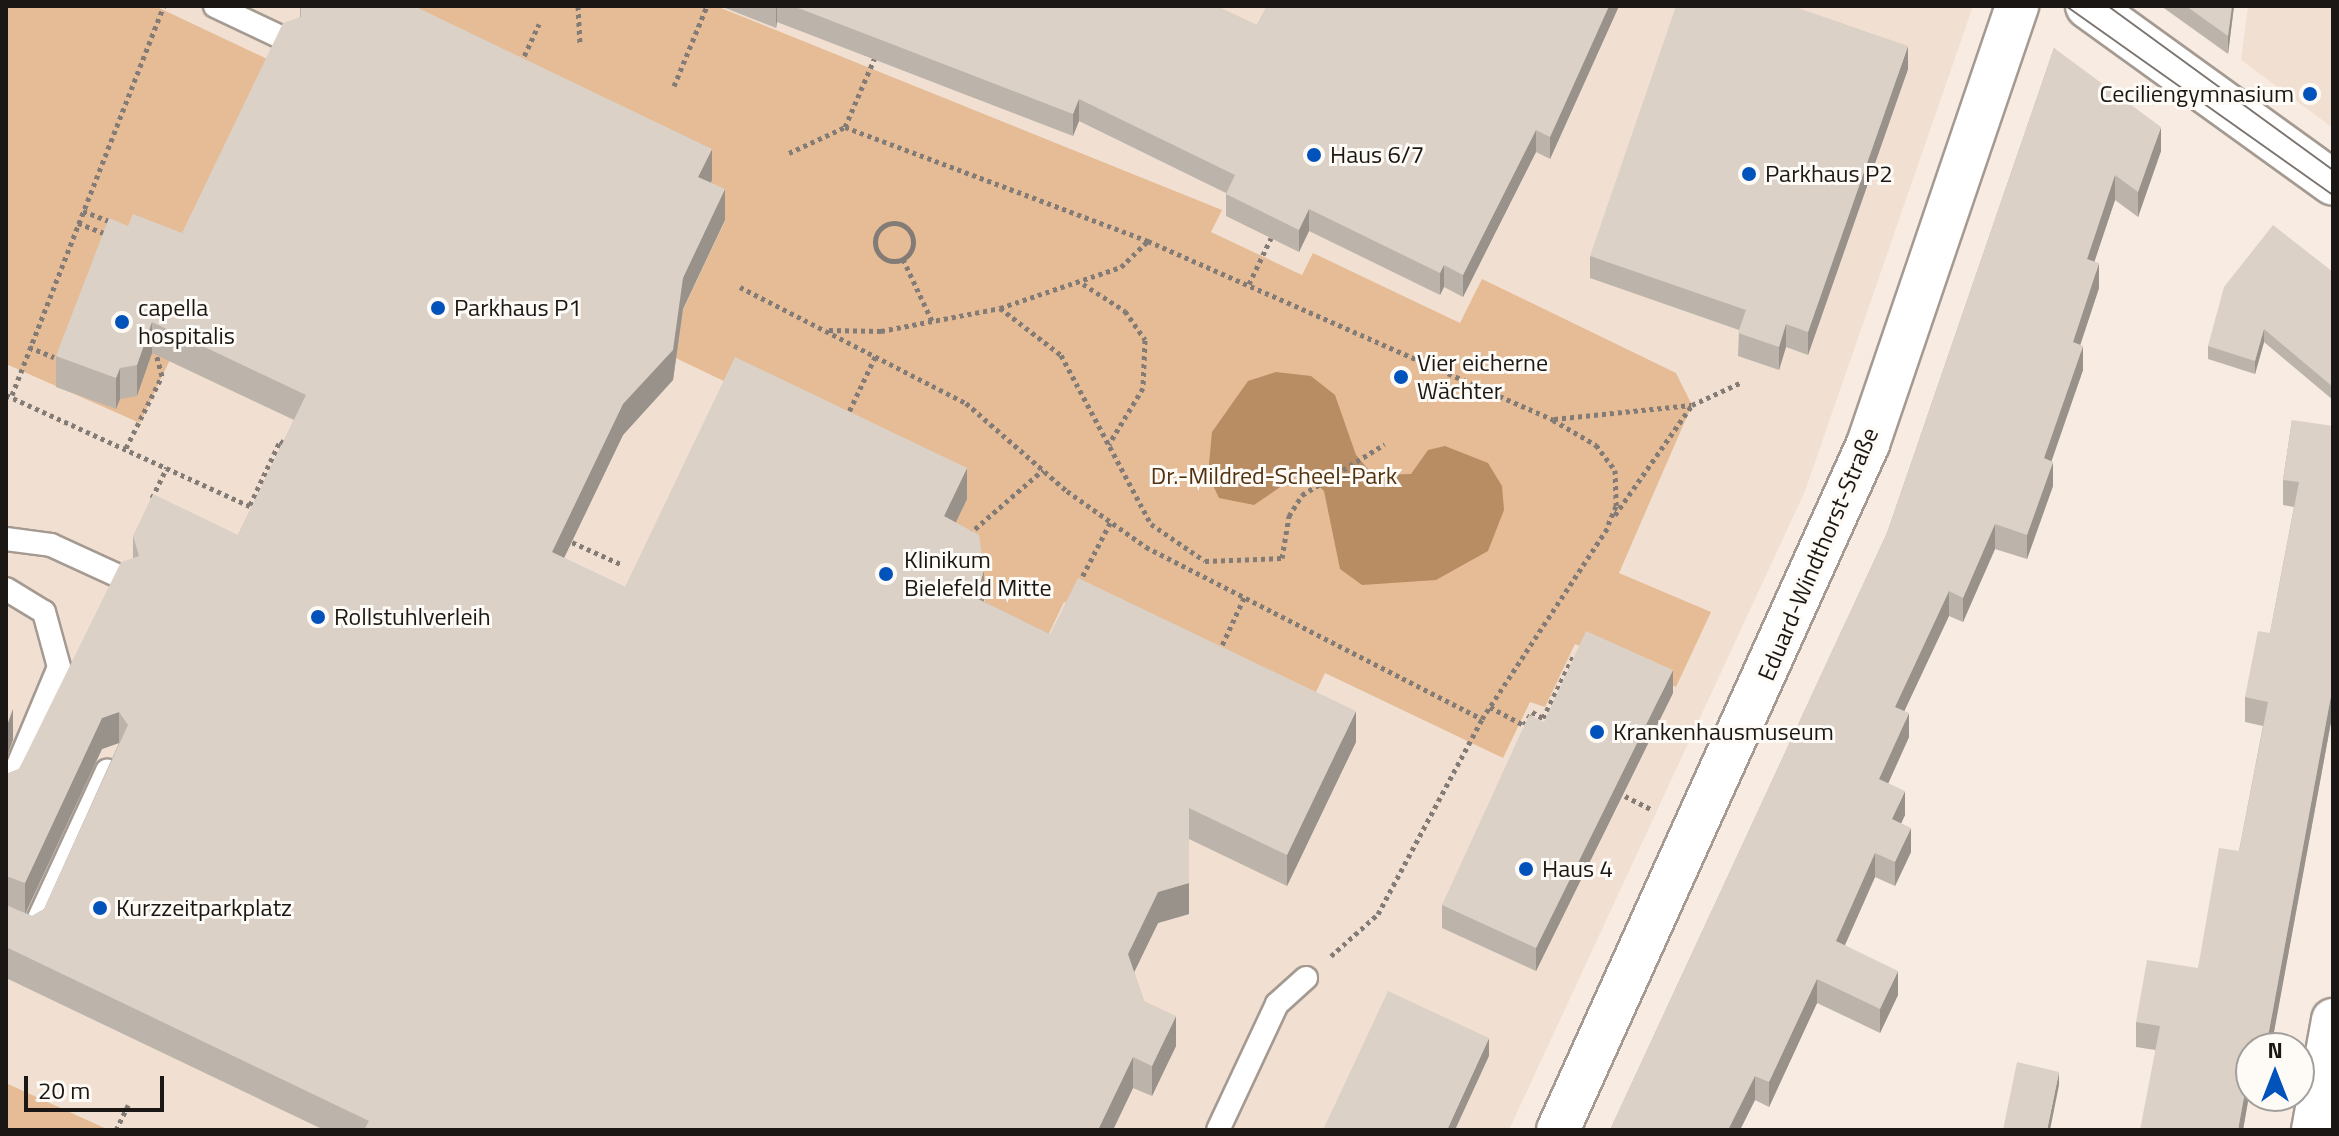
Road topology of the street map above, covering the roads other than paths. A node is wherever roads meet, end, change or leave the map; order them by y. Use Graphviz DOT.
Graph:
graph roads {
  1 [pos="215,6"];
  2 [pos="2017,6"];
  3 [pos="2088,6"];
  4 [pos="289,41"];
  5 [pos="2333,183"];
  6 [pos="6,539"];
  7 [pos="127,580"];
  8 [pos="6,589"];
  9 [pos="114,756"];
  10 [pos="6,794"];
  11 [pos="6,921"];
  12 [pos="1306,978"];
  13 [pos="2333,1020"];
  14 [pos="1218,1130"];
  15 [pos="1558,1130"];
  16 [pos="2313,1130"];
  1 -- 4 [label="lane"];
  2 -- 15 [label="street, Eduard-Windthorst-Straße"];
  3 -- 5 [label="street"];
  6 -- 7 [label="lane"];
  8 -- 10 [label="lane"];
  9 -- 11 [label="lane"];
  12 -- 14 [label="lane"];
  13 -- 16 [label="street"];
}
